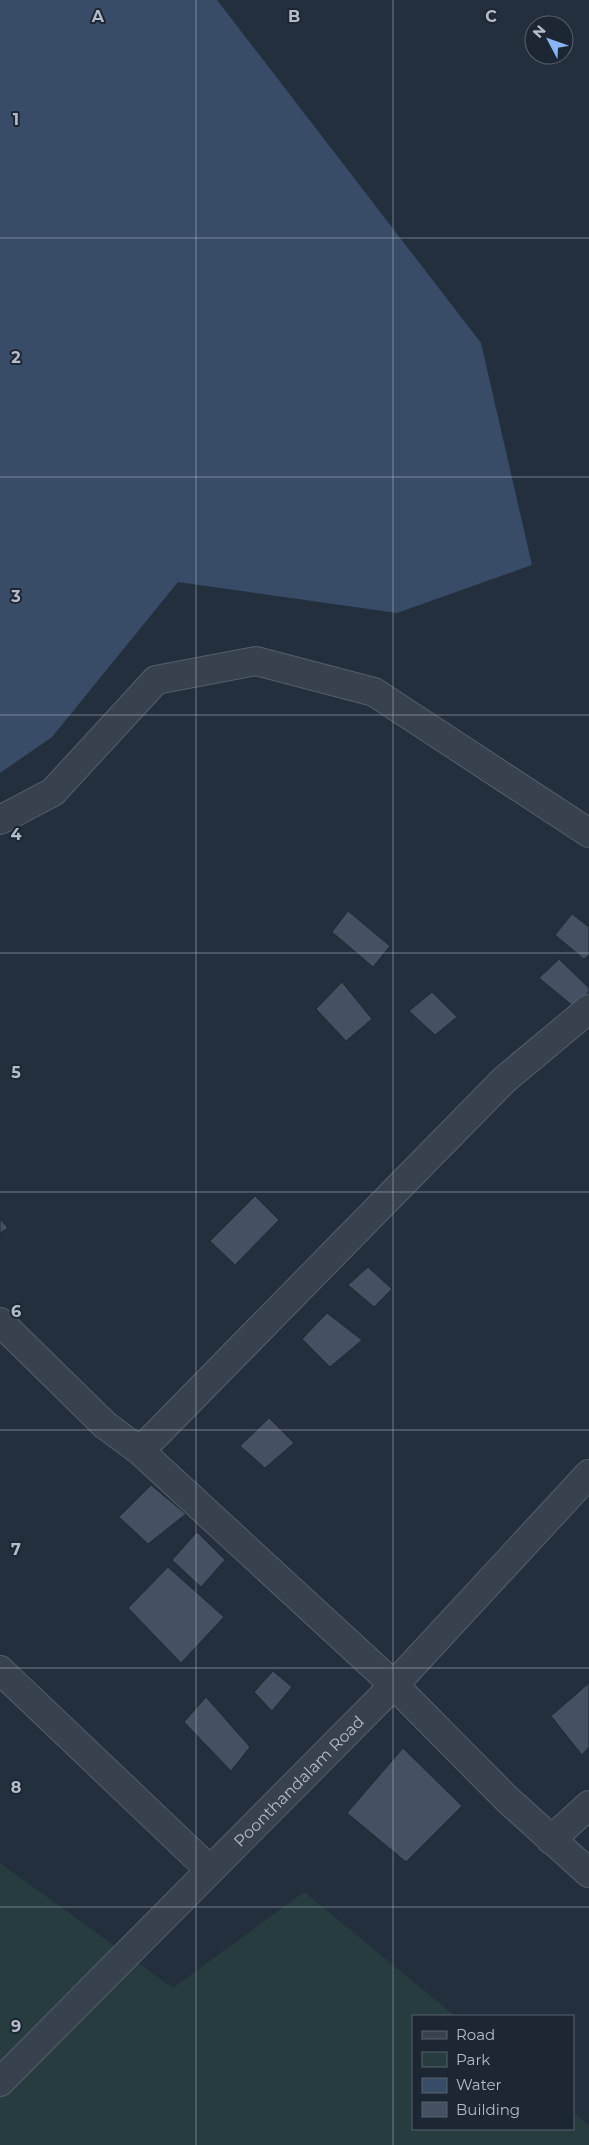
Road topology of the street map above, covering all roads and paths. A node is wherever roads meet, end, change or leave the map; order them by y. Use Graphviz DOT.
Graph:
graph roads {
  1 [pos="0,820"];
  2 [pos="589,834"];
  3 [pos="589,1009"];
  4 [pos="0,1322"];
  5 [pos="140,1451"];
  6 [pos="589,1474"];
  7 [pos="0,1670"];
  8 [pos="394,1685"];
  9 [pos="589,1805"];
  10 [pos="552,1840"];
  11 [pos="210,1870"];
  12 [pos="589,1873"];
  13 [pos="0,2082"];
  1 -- 2 [label="street"];
  3 -- 5 [label="street"];
  4 -- 5 [label="street"];
  5 -- 8 [label="street"];
  6 -- 8 [label="street, Poonthandalam Road"];
  7 -- 11 [label="street"];
  8 -- 10 [label="street"];
  8 -- 11 [label="street, Poonthandalam Road"];
  9 -- 10 [label="street"];
  10 -- 12 [label="street"];
  11 -- 13 [label="street, Poonthandalam Road"];
}
